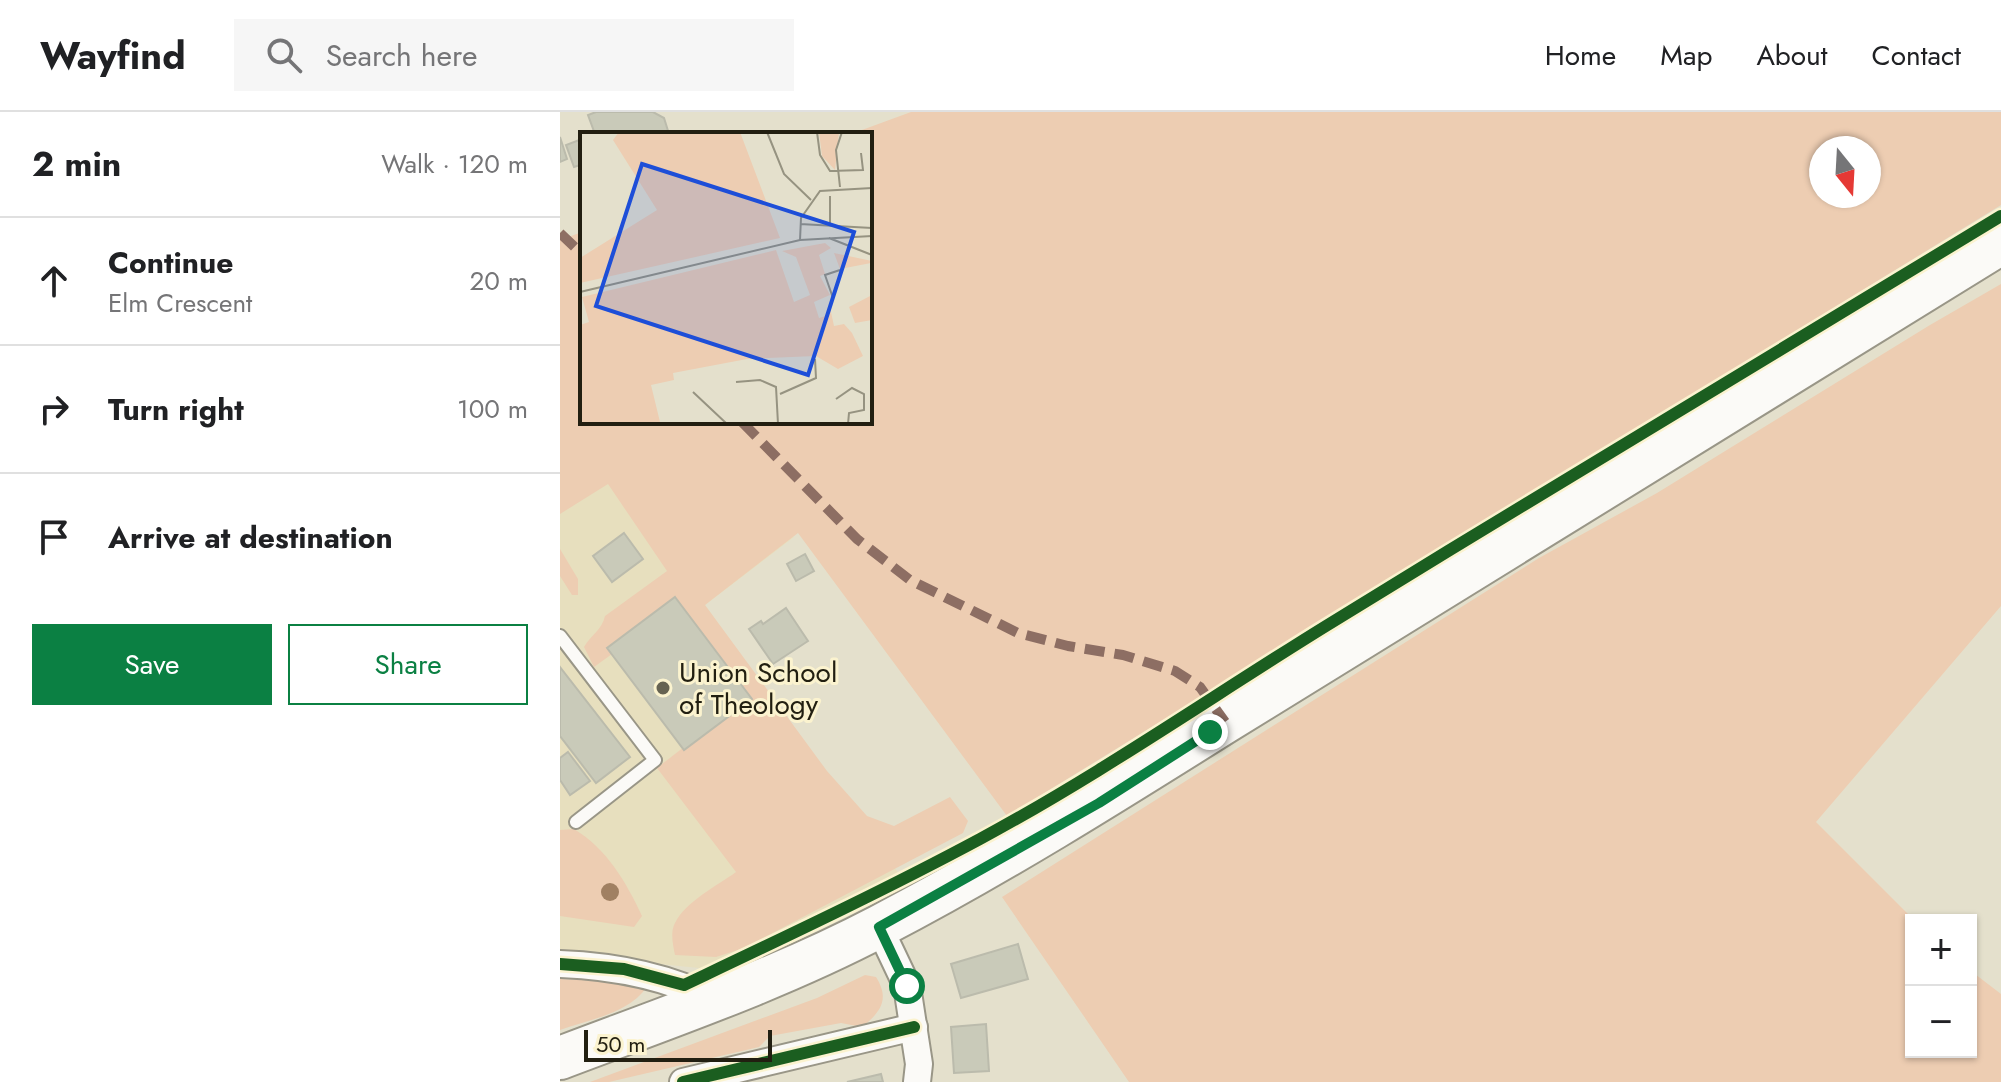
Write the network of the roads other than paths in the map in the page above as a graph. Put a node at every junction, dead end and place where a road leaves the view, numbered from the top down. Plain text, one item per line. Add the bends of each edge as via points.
1 (2001, 243) edge
2 (560, 636) edge
3 (576, 822) dead end
4 (879, 927) junction
5 (560, 964) edge
6 (716, 1001) junction
7 (914, 1027) junction
8 (560, 1058) edge
9 (724, 1078) edge
10 (683, 1082) edge
11 (917, 1082) edge

1 - 4 main road via 1099,803
2 - 3 lane via 655,760
4 - 6 main road
4 - 7 street via 907,986
5 - 6 street via 624,969 684,985
6 - 8 main road
7 - 9 street
7 - 11 street
9 - 10 street

